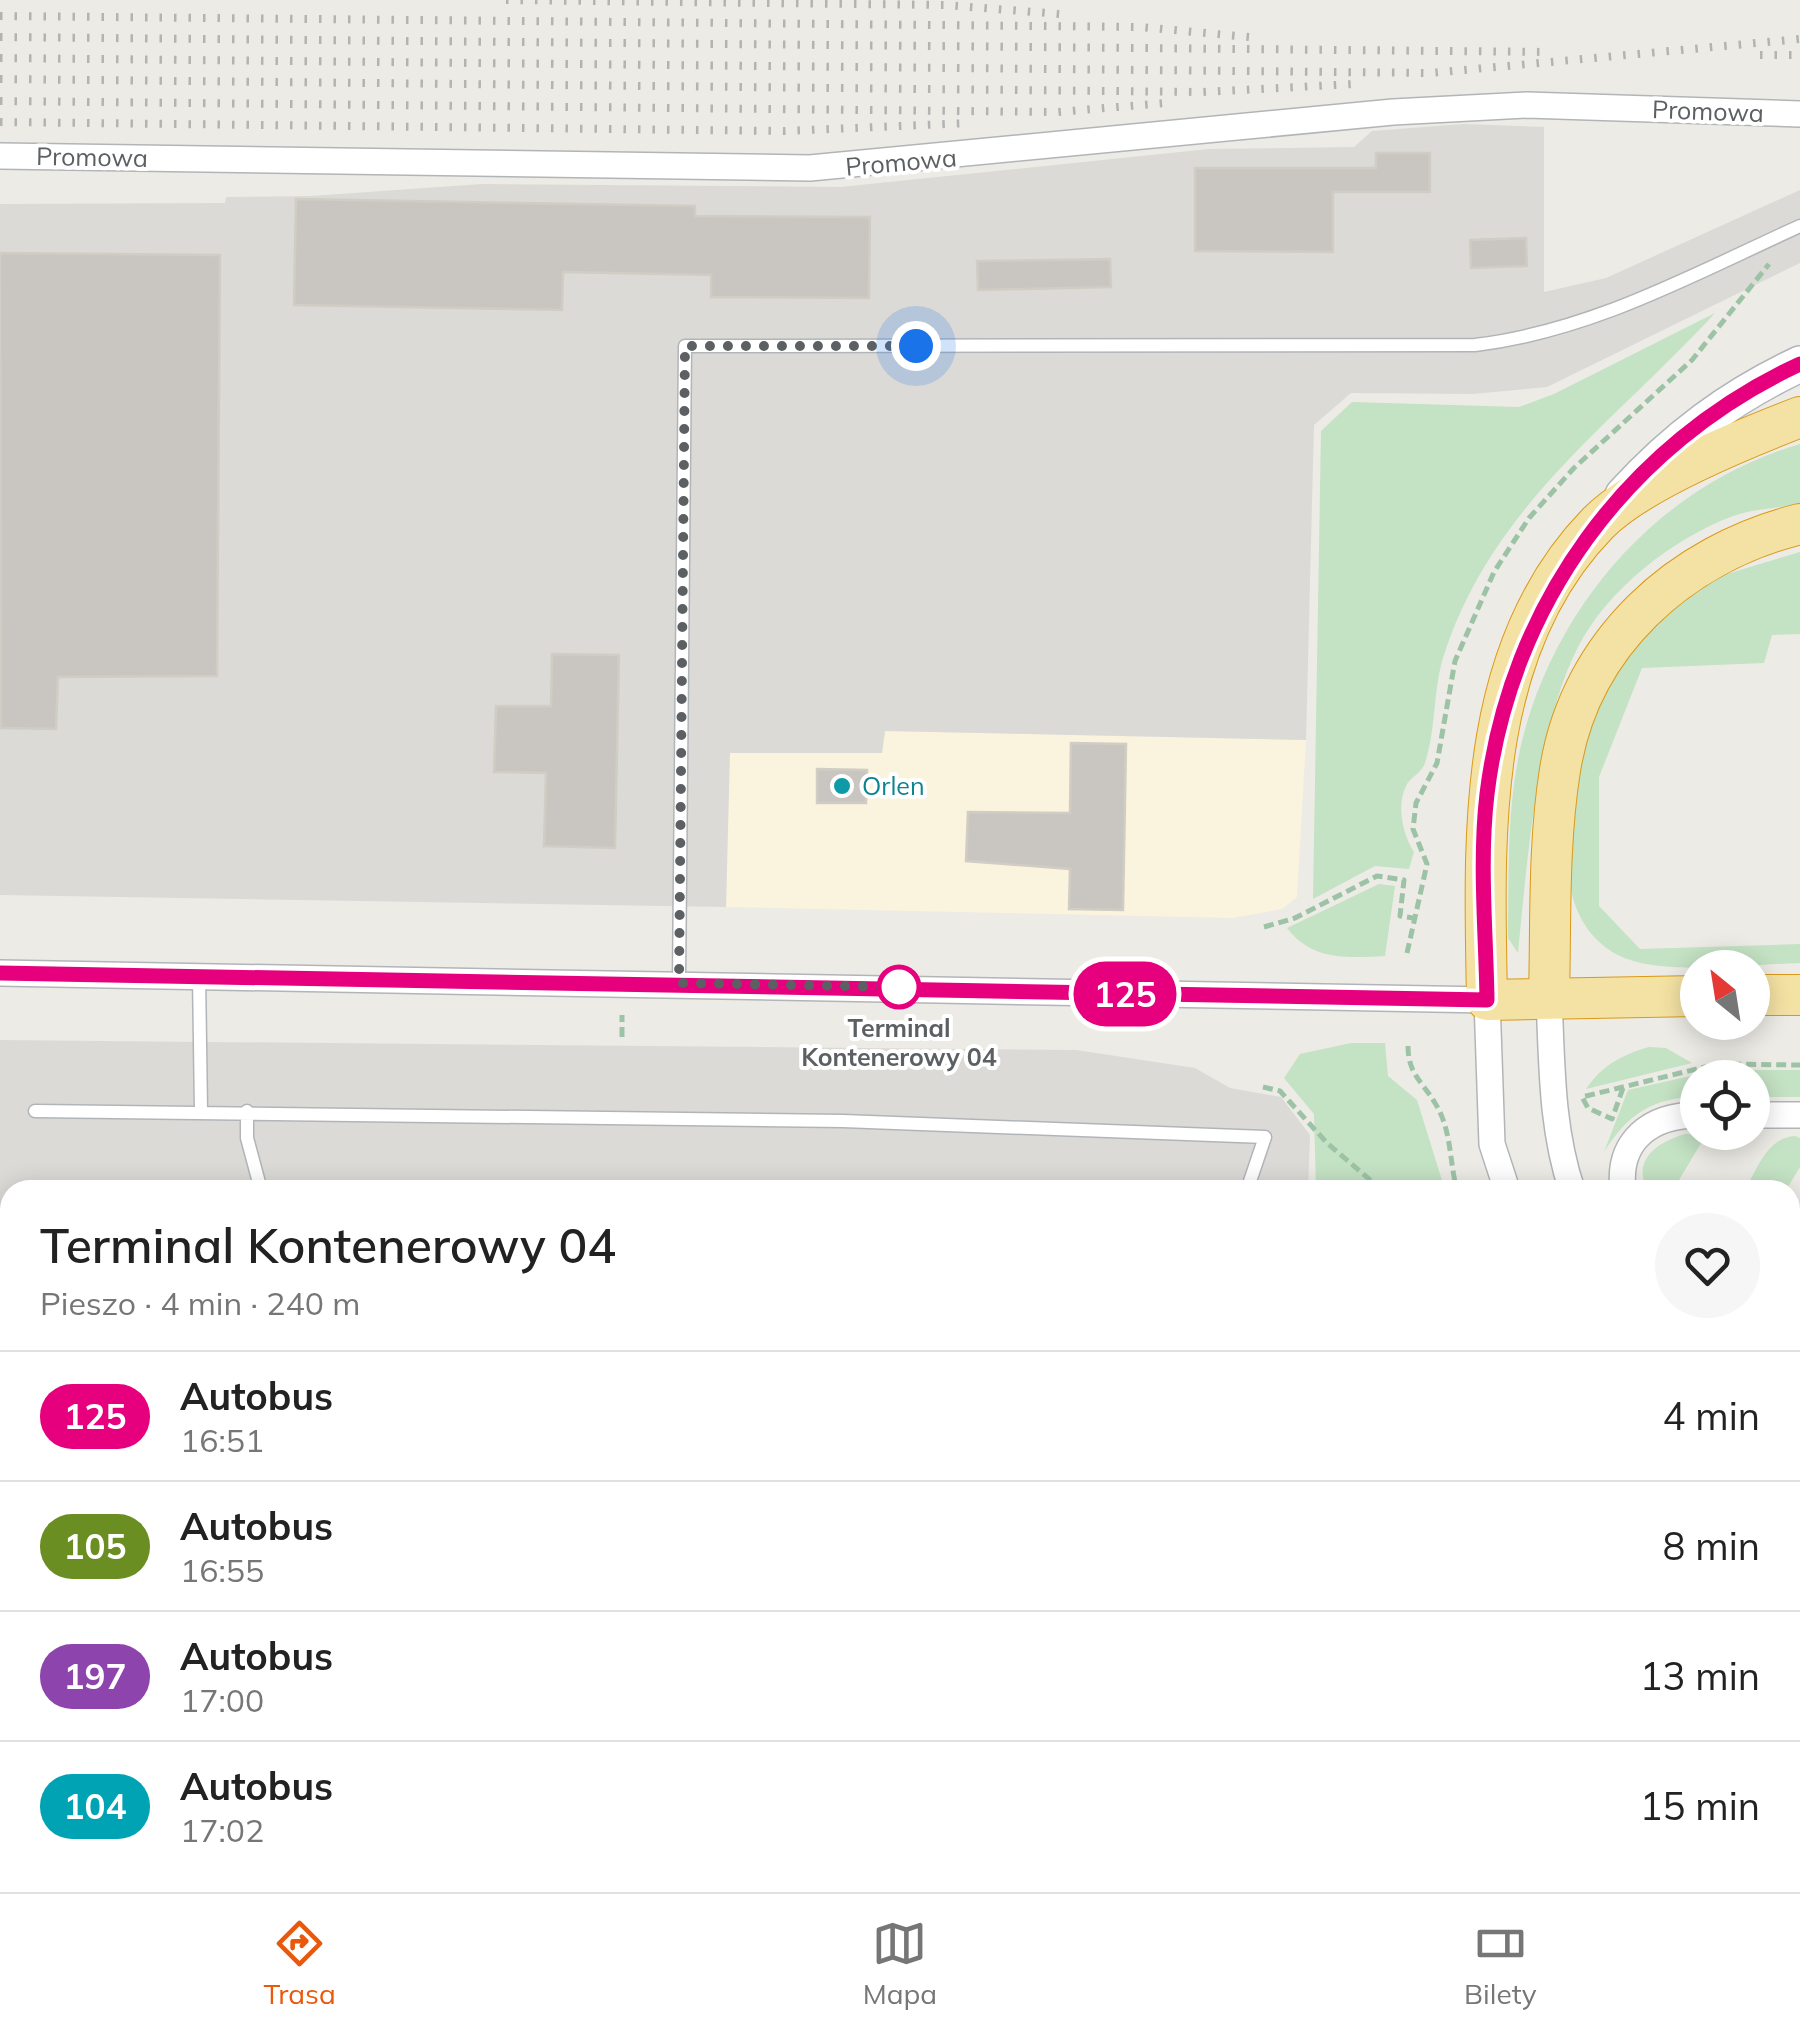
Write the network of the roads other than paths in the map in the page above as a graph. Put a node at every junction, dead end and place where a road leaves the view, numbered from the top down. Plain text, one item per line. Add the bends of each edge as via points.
1 (1800, 114) edge
2 (0, 156) edge
3 (1800, 226) edge
4 (1798, 365) edge
5 (1800, 417) edge
6 (1599, 522) junction
7 (1800, 524) edge
8 (0, 973) edge
9 (199, 975) junction
10 (679, 983) junction
11 (1800, 995) edge
12 (1680, 996) edge
13 (1770, 996) edge
14 (1549, 998) junction
15 (1487, 1000) junction
16 (202, 1111) junction
17 (35, 1112) dead end
18 (247, 1112) junction
19 (1770, 1115) edge
20 (1800, 1115) edge
21 (1680, 1118) edge
22 (258, 1180) edge
23 (1250, 1180) edge
24 (1504, 1180) edge
25 (1569, 1180) edge
26 (1623, 1180) edge

1 - 2 street, Promowa via 1526,105 1392,112 824,168
3 - 10 lane via 1611,312 1529,338 1476,345 685,346
4 - 6 main road via 1704,418
5 - 6 highway via 1669,476
6 - 15 highway via 1552,586 1500,715 1484,854
7 - 14 highway via 1757,534 1657,595 1594,670 1560,768
8 - 9 street
9 - 10 street
9 - 16 lane
10 - 15 street
11 - 13 highway
12 - 14 highway
14 - 15 highway
14 - 25 street via 1553,1097
15 - 24 street via 1487,1098
16 - 17 lane
16 - 18 lane
18 - 22 lane
18 - 23 lane via 844,1121 1265,1137
19 - 20 street
21 - 26 street via 1663,1120 1628,1143

